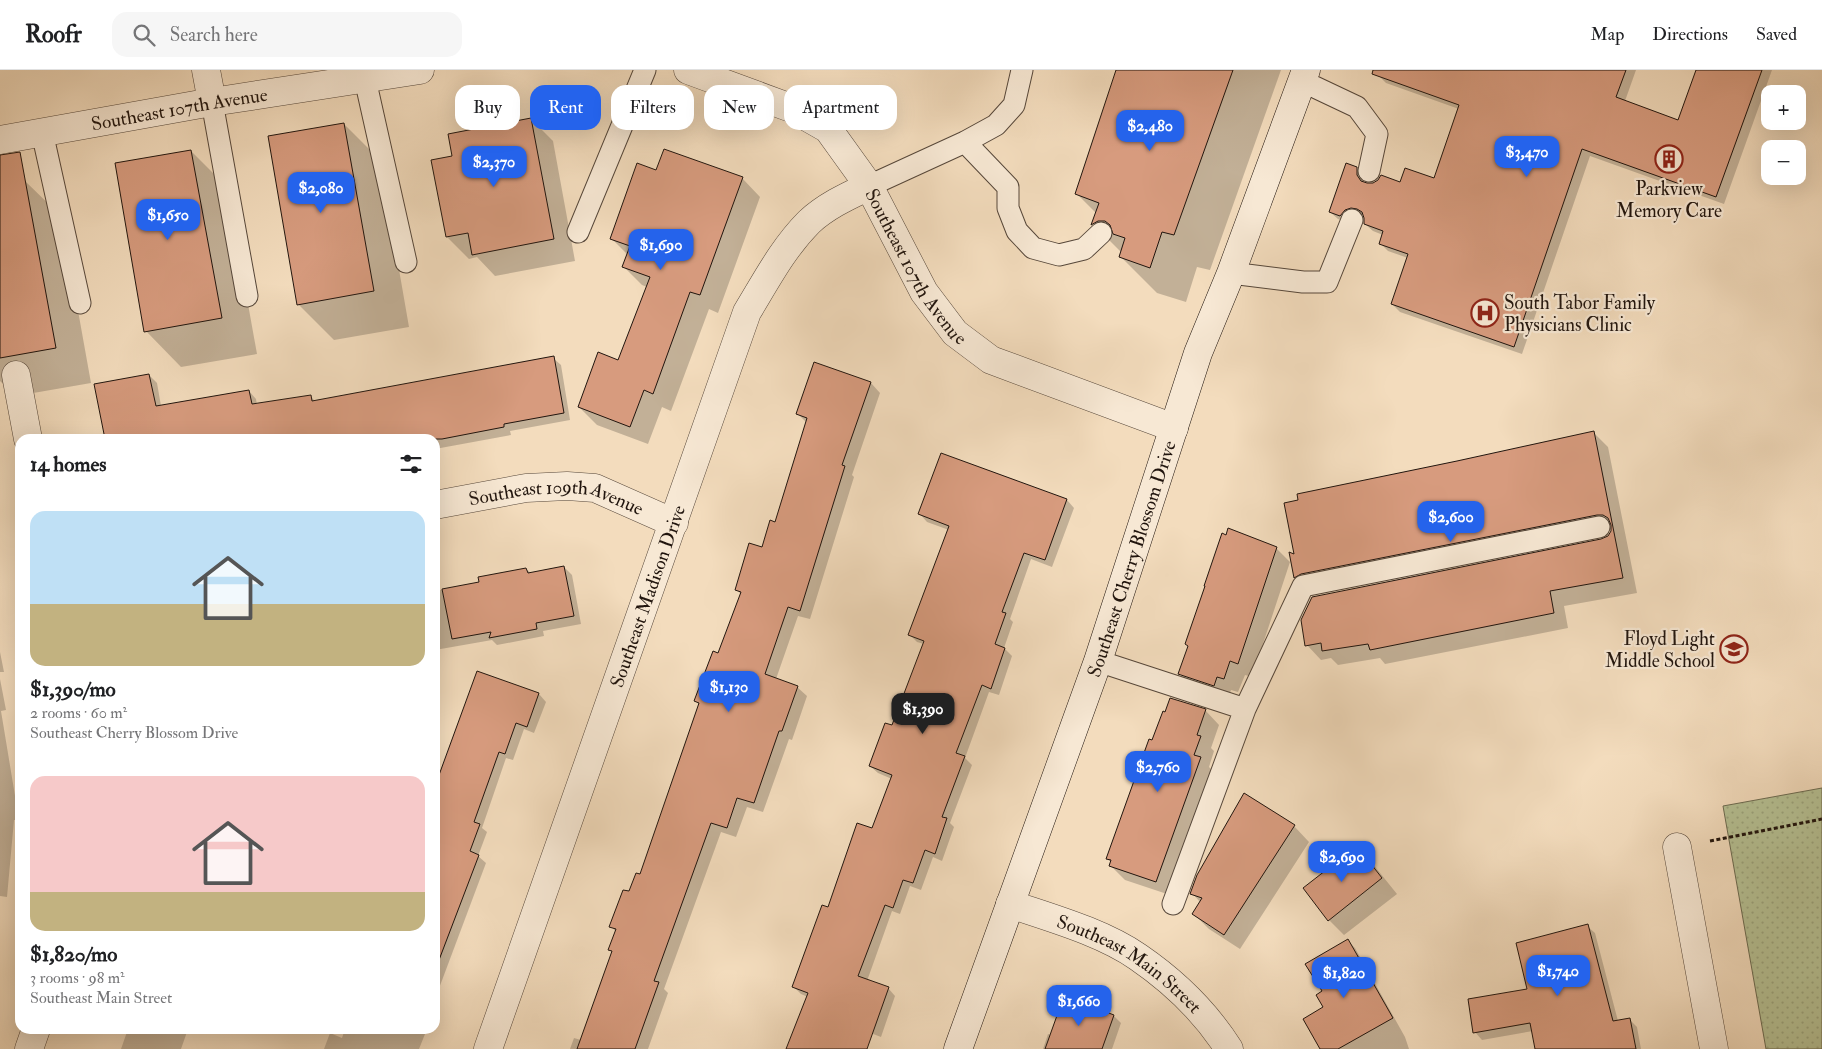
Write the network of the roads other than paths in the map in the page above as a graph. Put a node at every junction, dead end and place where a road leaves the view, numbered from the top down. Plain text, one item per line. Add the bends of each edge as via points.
1 (206, 70) edge
2 (420, 70) edge
3 (645, 70) edge
4 (688, 70) edge
5 (1022, 70) edge
6 (1304, 75) edge
7 (365, 79) junction
8 (212, 102) junction
9 (42, 132) junction
10 (0, 140) edge
11 (965, 142) junction
12 (1369, 171) dead end
13 (869, 186) junction
14 (1352, 220) dead end
15 (578, 232) dead end
16 (1101, 233) dead end
17 (406, 262) dead end
18 (1230, 274) junction
19 (247, 296) dead end
20 (80, 303) dead end
21 (16, 375) dead end
22 (1174, 428) junction
23 (27, 434) edge
24 (440, 504) edge
25 (674, 523) junction
26 (1599, 527) dead end
27 (1098, 661) junction
28 (1246, 709) junction
29 (1677, 847) road end
30 (1010, 904) junction
31 (1173, 904) dead end
32 (34, 1034) edge
33 (28, 1049) edge
34 (488, 1049) edge
35 (958, 1049) edge
36 (1229, 1049) edge
37 (1714, 1049) edge

1 - 8 street
2 - 7 street, Southeast 107th Avenue
3 - 15 lane
4 - 13 street, Southeast 107th Avenue via 791,108 828,129
5 - 11 lane via 1014,105 996,125
6 - 12 lane via 1357,107 1377,134
6 - 18 street, Southeast Cherry Blossom Drive
7 - 8 street, Southeast 107th Avenue
7 - 17 lane
8 - 9 street, Southeast 107th Avenue
8 - 19 lane
9 - 10 street, Southeast 107th Avenue
9 - 20 lane
11 - 13 lane
11 - 16 lane via 1008,187 1008,208 1017,232 1033,248 1059,255 1084,248
13 - 22 street, Southeast 107th Avenue via 924,292 955,333 991,360
13 - 25 street, Southeast Madison Drive via 838,201 810,221 781,255 747,312
14 - 18 lane via 1327,282
18 - 22 street, Southeast Cherry Blossom Drive via 1198,353
21 - 23 street
22 - 27 street, Southeast Cherry Blossom Drive
24 - 25 street, Southeast 109th Avenue via 526,488 595,488
25 - 34 street, Southeast Madison Drive
26 - 28 lane via 1303,586
27 - 28 lane
27 - 30 street, Southeast Cherry Blossom Drive
28 - 31 lane
29 - 37 street
30 - 35 street, Southeast Cherry Blossom Drive
30 - 36 street, Southeast Main Street via 1098,936 1137,956 1181,990
32 - 33 street

